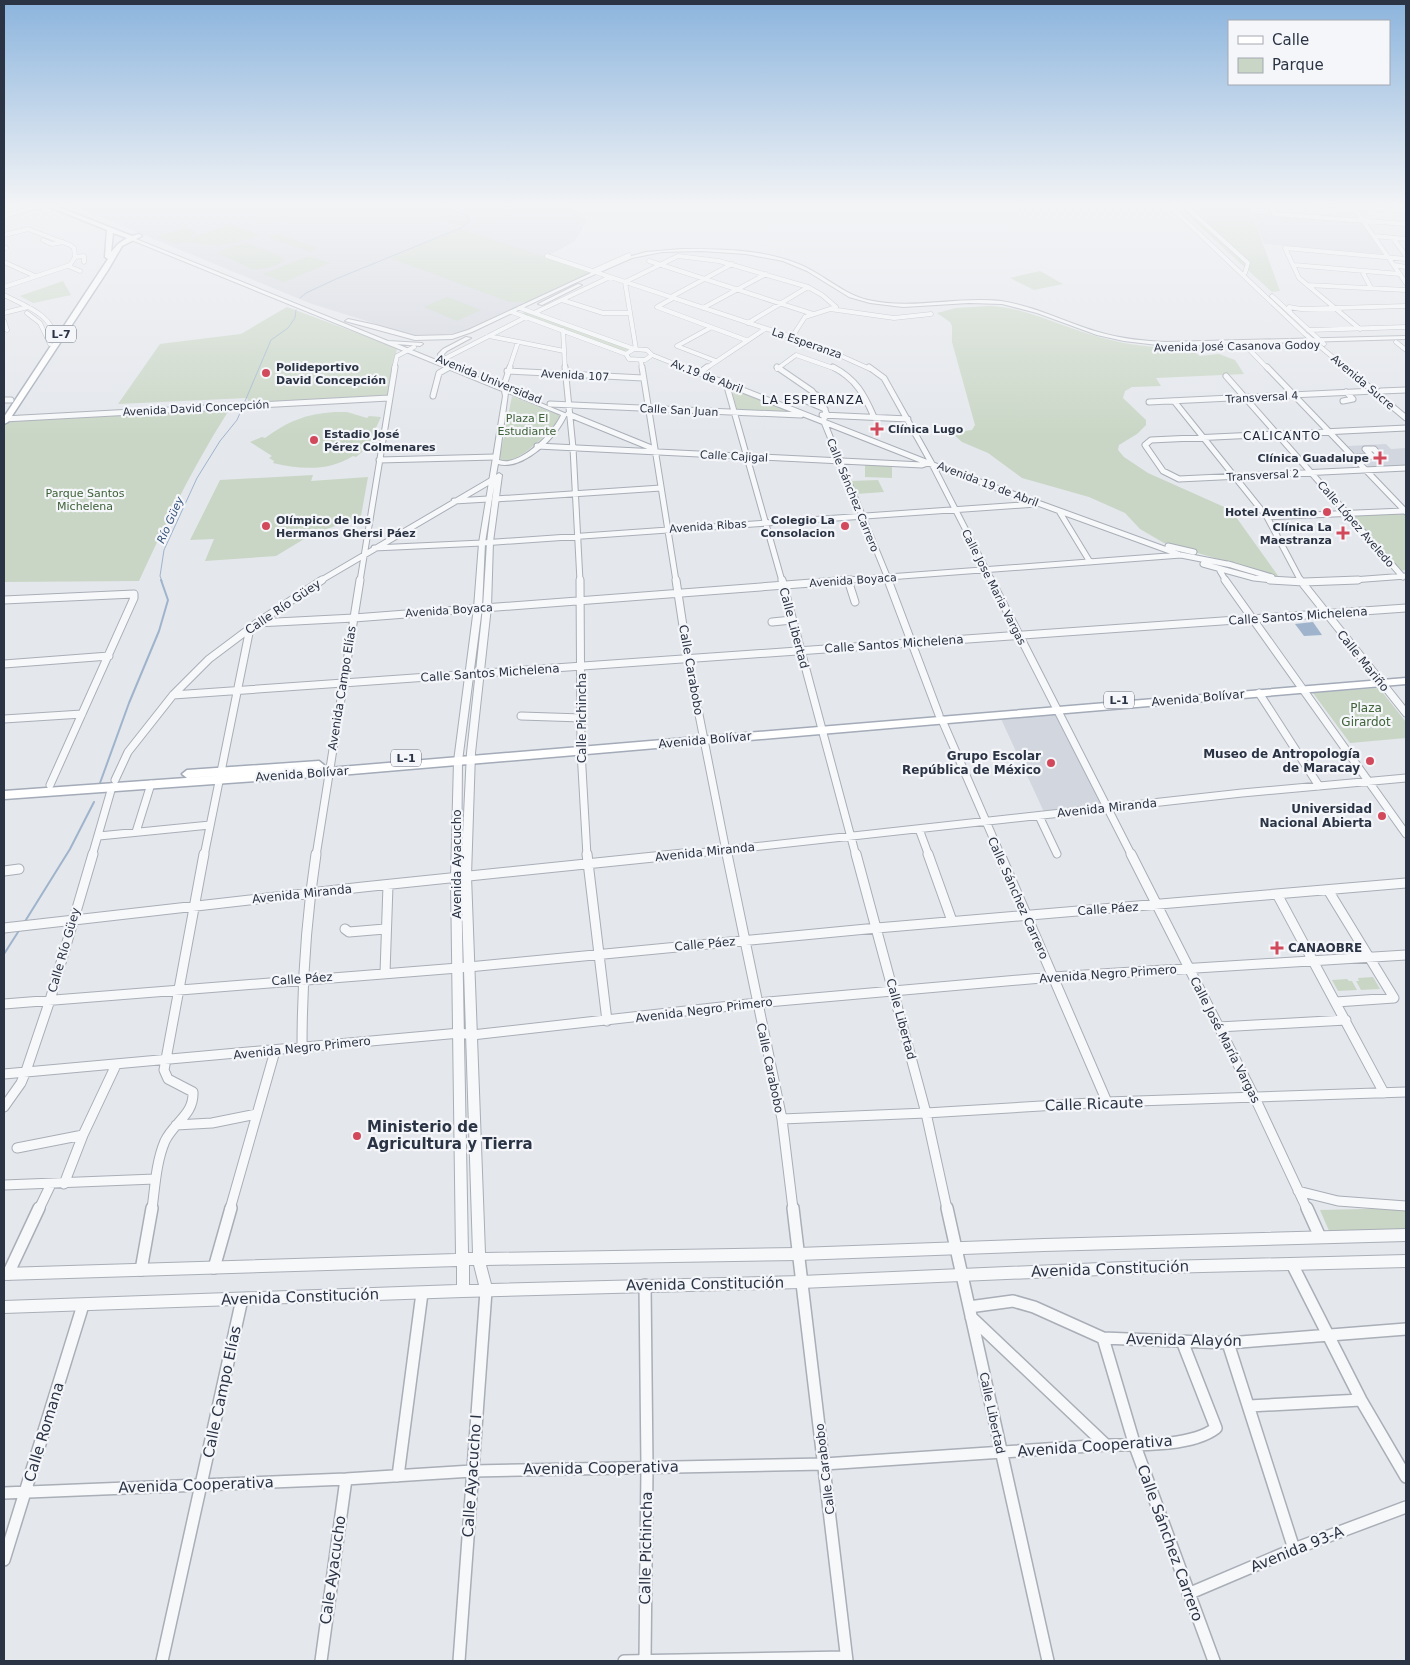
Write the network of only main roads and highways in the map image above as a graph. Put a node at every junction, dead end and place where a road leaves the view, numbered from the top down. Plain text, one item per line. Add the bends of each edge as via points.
1 (93, 281) edge
2 (97, 281) edge
3 (54, 337) junction
4 (7, 400) edge
5 (4, 410) edge
6 (4, 420) edge
7 (1406, 676) edge
8 (1379, 680) junction
9 (1406, 681) edge
10 (1300, 687) junction
11 (1057, 708) junction
12 (220, 776) junction
13 (110, 784) junction
14 (90, 785) junction
15 (4, 788) edge
16 (4, 795) edge

1 - 3 main road, L-7
2 - 3 main road, L-7
3 - 4 main road, L-7
3 - 6 main road, L-7
4 - 5 main road, L-7
7 - 8 main road, Avenida Bolívar / L-1
8 - 9 main road, Avenida Bolívar / L-1
8 - 10 main road, Avenida Bolívar / L-1
10 - 11 main road, Avenida Bolívar / L-1
10 - 11 main road, Avenida Bolívar / L-1
11 - 12 main road, Avenida Bolívar / L-1
12 - 13 main road, Avenida Bolívar / L-1
12 - 13 main road, Avenida Bolívar / L-1 via 151,784
13 - 14 main road, Avenida Bolívar / L-1
14 - 15 main road, Avenida Bolívar / L-1
14 - 16 main road, Avenida Bolívar / L-1

